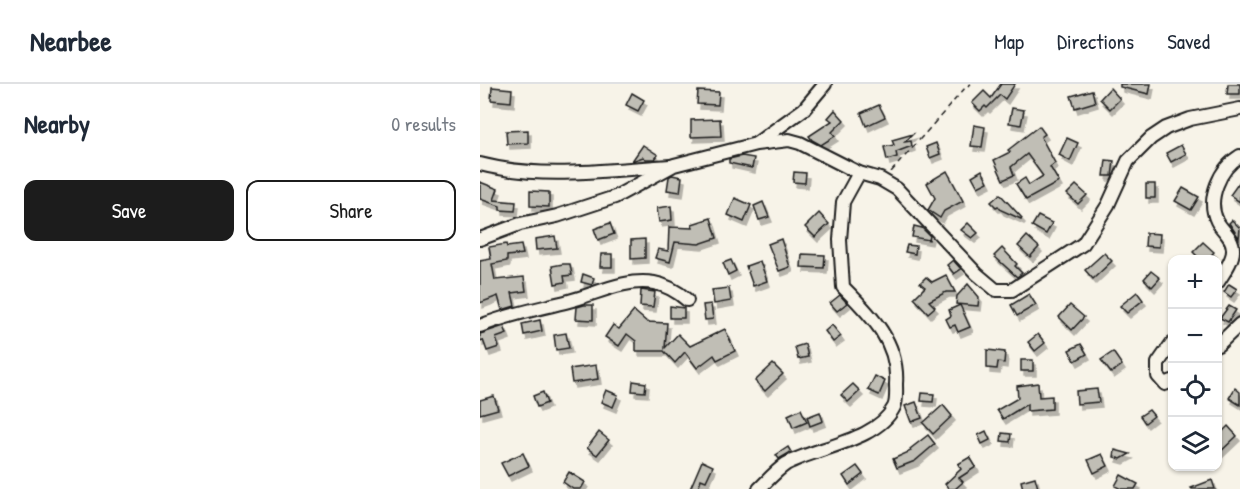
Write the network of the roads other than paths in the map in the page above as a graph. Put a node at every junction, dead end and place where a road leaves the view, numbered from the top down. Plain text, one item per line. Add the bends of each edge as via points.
1 (825, 84) edge
2 (1240, 109) edge
3 (756, 144) junction
4 (1240, 156) edge
5 (480, 164) edge
6 (674, 165) junction
7 (859, 173) junction
8 (480, 239) edge
9 (1222, 274) edge
10 (687, 300) dead end
11 (1240, 324) edge
12 (480, 327) edge
13 (1222, 341) edge
14 (1168, 350) edge
15 (1168, 383) edge
16 (759, 489) edge

1 - 3 street via 804,109
2 - 7 street via 1190,119 1151,138 1128,161 1108,205 1083,244 1012,290 996,290 977,274 897,189
3 - 6 street
3 - 7 street via 789,140 800,143
4 - 9 street via 1218,182 1212,201 1213,213 1234,252
5 - 6 street via 529,172
6 - 8 street via 615,197
7 - 16 street via 843,202 843,287 872,317 892,349 897,373 895,405 883,422 868,432 785,465
10 - 12 street via 655,283 626,284 503,316
11 - 13 street
14 - 15 street via 1158,363 1158,376

